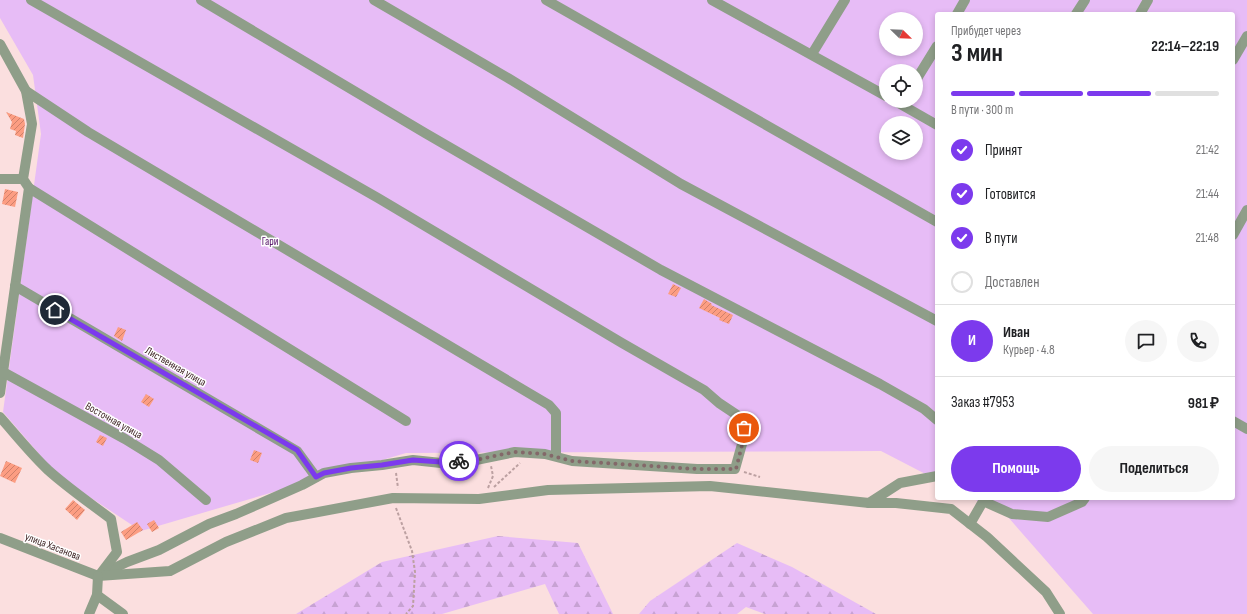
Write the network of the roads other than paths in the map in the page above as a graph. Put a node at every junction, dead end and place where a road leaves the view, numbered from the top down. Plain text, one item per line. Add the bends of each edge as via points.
1 (31, 0) edge
2 (201, 0) edge
3 (374, 0) edge
4 (546, 0) edge
5 (712, 0) edge
6 (845, 0) edge
7 (965, 0) edge
8 (1085, 0) edge
9 (1148, 0) edge
10 (730, 4) edge
11 (958, 12) edge
12 (1077, 12) edge
13 (1141, 12) edge
14 (1247, 36) edge
15 (0, 44) edge
16 (935, 49) edge
17 (812, 54) junction
18 (1235, 57) edge
19 (923, 69) edge
20 (26, 91) junction
21 (879, 92) edge
22 (910, 108) edge
23 (935, 124) edge
24 (23, 178) junction
25 (0, 179) edge
26 (29, 188) junction
27 (1247, 210) edge
28 (935, 221) edge
29 (1235, 231) edge
30 (15, 286) junction
31 (935, 320) edge
32 (3, 372) junction
33 (0, 394) edge
34 (0, 417) edge
35 (935, 418) edge
36 (406, 421) dead end
37 (1235, 422) edge
38 (1247, 429) edge
39 (556, 454) dead end
40 (935, 476) edge
41 (316, 477) junction
42 (206, 500) dead end
43 (984, 500) edge
44 (1084, 500) edge
45 (869, 503) junction
46 (970, 524) junction
47 (0, 538) edge
48 (98, 576) junction
49 (97, 595) junction
50 (89, 614) edge
51 (122, 614) edge
52 (1060, 614) edge

1 - 41 street via 378,198 704,390 743,419 744,437 736,469 572,461 545,454 514,452 471,461 413,460 351,468
2 - 35 street via 661,270 880,384 924,409
3 - 31 street via 681,184
4 - 28 street
5 - 10 street
6 - 17 street
7 - 11 street
8 - 12 street
9 - 13 street
10 - 17 street
14 - 18 street
15 - 20 street
16 - 19 street
17 - 21 street
20 - 24 street via 32,124
20 - 39 street via 88,132 549,405 556,413
22 - 23 street
24 - 25 street
24 - 26 street
26 - 30 street
26 - 36 street
27 - 29 street
30 - 32 street
30 - 41 street, Лиственная улица via 297,450
32 - 33 street
32 - 42 street, Восточная улица via 159,460
34 - 48 street via 48,470 111,519 118,552
37 - 38 street
40 - 45 street via 900,483
41 - 48 street
43 - 44 street via 1012,514 1048,517
43 - 46 street
45 - 46 street via 896,503 951,510
45 - 48 street via 710,486 548,490 483,498 396,498 286,518 226,542 170,571
46 - 52 street via 1046,592
47 - 48 street, улица Хасанова
48 - 49 street
49 - 50 street
49 - 51 street

